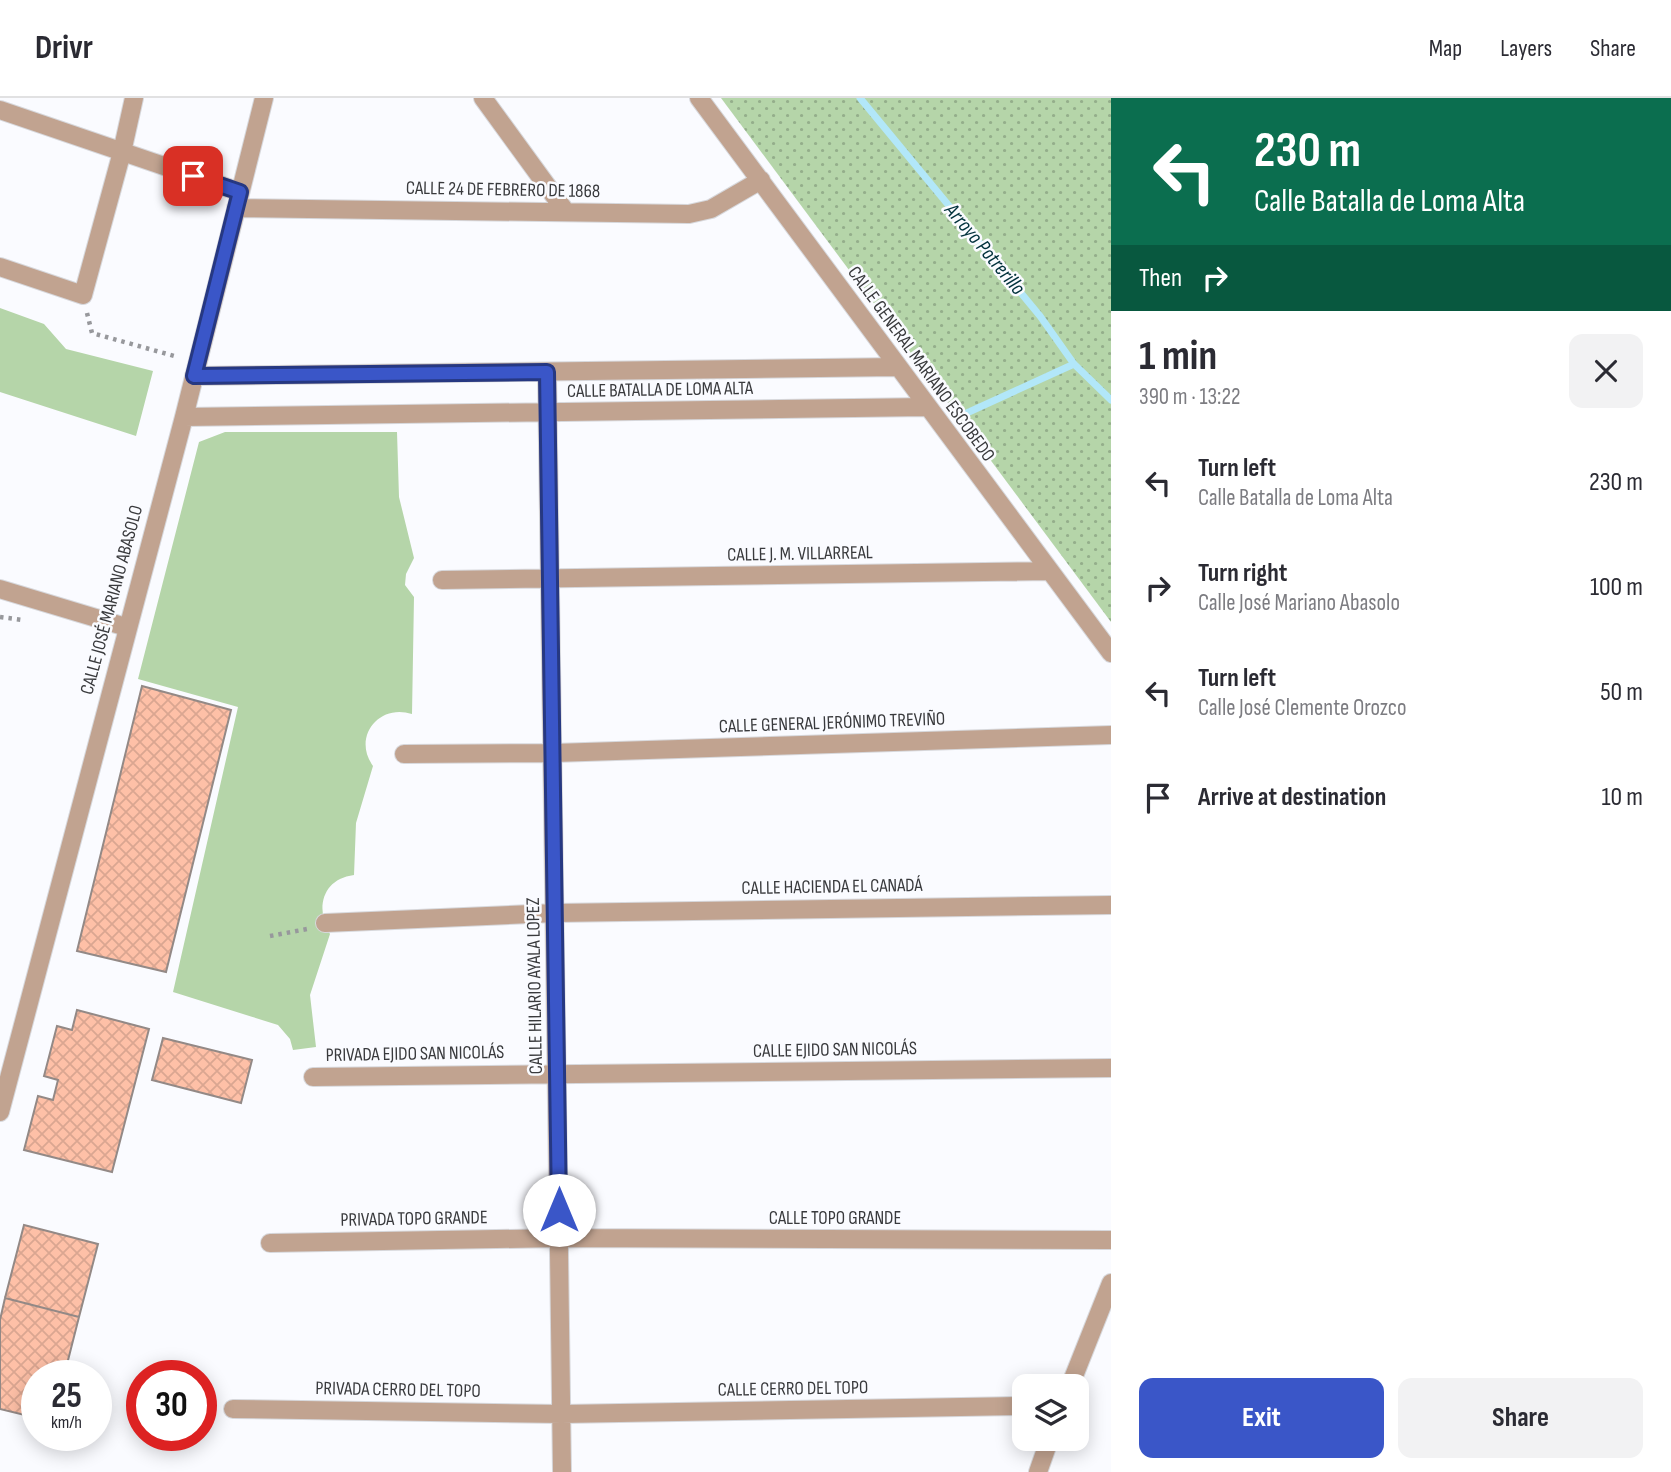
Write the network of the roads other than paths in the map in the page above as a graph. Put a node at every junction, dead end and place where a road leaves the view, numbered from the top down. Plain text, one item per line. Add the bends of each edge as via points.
1 (134, 98) edge
2 (264, 98) edge
3 (483, 98) edge
4 (699, 98) edge
5 (0, 110) edge
6 (122, 152) junction
7 (761, 180) junction
8 (238, 200) junction
9 (566, 212) junction
10 (0, 267) edge
11 (896, 367) junction
12 (196, 369) junction
13 (547, 372) junction
14 (926, 407) junction
15 (547, 412) junction
16 (184, 417) junction
17 (1049, 571) junction
18 (551, 579) junction
19 (442, 580) dead end
20 (0, 589) edge
21 (126, 627) junction
22 (1111, 653) edge
23 (1111, 735) edge
24 (554, 753) junction
25 (404, 754) dead end
26 (1111, 905) edge
27 (554, 913) junction
28 (325, 923) road end
29 (1111, 1068) edge
30 (559, 1073) junction
31 (313, 1077) dead end
32 (0, 1112) edge
33 (559, 1238) junction
34 (1111, 1240) edge
35 (270, 1243) dead end
36 (1111, 1283) edge
37 (1075, 1374) edge
38 (1012, 1406) edge
39 (233, 1409) dead end
40 (562, 1413) junction
41 (1045, 1451) edge
42 (562, 1472) edge
43 (1038, 1472) edge

1 - 6 street
2 - 8 street, CALLE JOSÉ MARIANO ABASOLO
3 - 9 street
4 - 7 street, CALLE GENERAL MARIANO ESCOBEDO
5 - 6 street, CALLE 24 DE FEBRERO DE 1868
6 - 8 street, CALLE 24 DE FEBRERO DE 1868
6 - 10 street via 83,295
7 - 9 street, CALLE 24 DE FEBRERO DE 1868 via 711,209 689,214
7 - 11 street, CALLE GENERAL MARIANO ESCOBEDO
8 - 9 street, CALLE 24 DE FEBRERO DE 1868
8 - 12 street, CALLE JOSÉ MARIANO ABASOLO
11 - 13 street, CALLE BATALLA DE LOMA ALTA
11 - 14 street, CALLE GENERAL MARIANO ESCOBEDO
12 - 13 street, CALLE BATALLA DE LOMA ALTA
12 - 16 street, CALLE JOSÉ MARIANO ABASOLO
13 - 15 street, CALLE HILARIO AYALA LOPEZ
14 - 15 street, CALLE BATALLA DE LOMA ALTA
14 - 17 street, CALLE GENERAL MARIANO ESCOBEDO
15 - 16 street, CALLE BATALLA DE LOMA ALTA
15 - 18 street, CALLE HILARIO AYALA LOPEZ
16 - 21 street, CALLE JOSÉ MARIANO ABASOLO
17 - 18 street, CALLE J. M. VILLARREAL
17 - 22 street, CALLE GENERAL MARIANO ESCOBEDO
18 - 19 street, CALLE J. M. VILLARREAL
18 - 24 street, CALLE HILARIO AYALA LOPEZ
20 - 21 street
21 - 32 street, CALLE JOSÉ MARIANO ABASOLO
23 - 24 street, CALLE GENERAL JERÓNIMO TREVIÑO
24 - 25 street, CALLE GENERAL JERÓNIMO TREVIÑO
24 - 27 street, CALLE HILARIO AYALA LOPEZ
26 - 27 street, CALLE HACIENDA EL CANADÁ
27 - 28 street, CALLE HACIENDA EL CANADÁ
27 - 30 street, CALLE HILARIO AYALA LOPEZ
29 - 30 street, CALLE EJIDO SAN NICOLÁS
30 - 31 street, PRIVADA EJIDO SAN NICOLÁS
30 - 33 street, CALLE HILARIO AYALA LOPEZ
33 - 34 street, CALLE TOPO GRANDE
33 - 35 street, PRIVADA TOPO GRANDE
33 - 40 street, CALLE HILARIO AYALA LOPEZ
36 - 37 street
38 - 40 street, CALLE CERRO DEL TOPO
39 - 40 street, PRIVADA CERRO DEL TOPO
40 - 42 street, CALLE HILARIO AYALA LOPEZ
41 - 43 street

